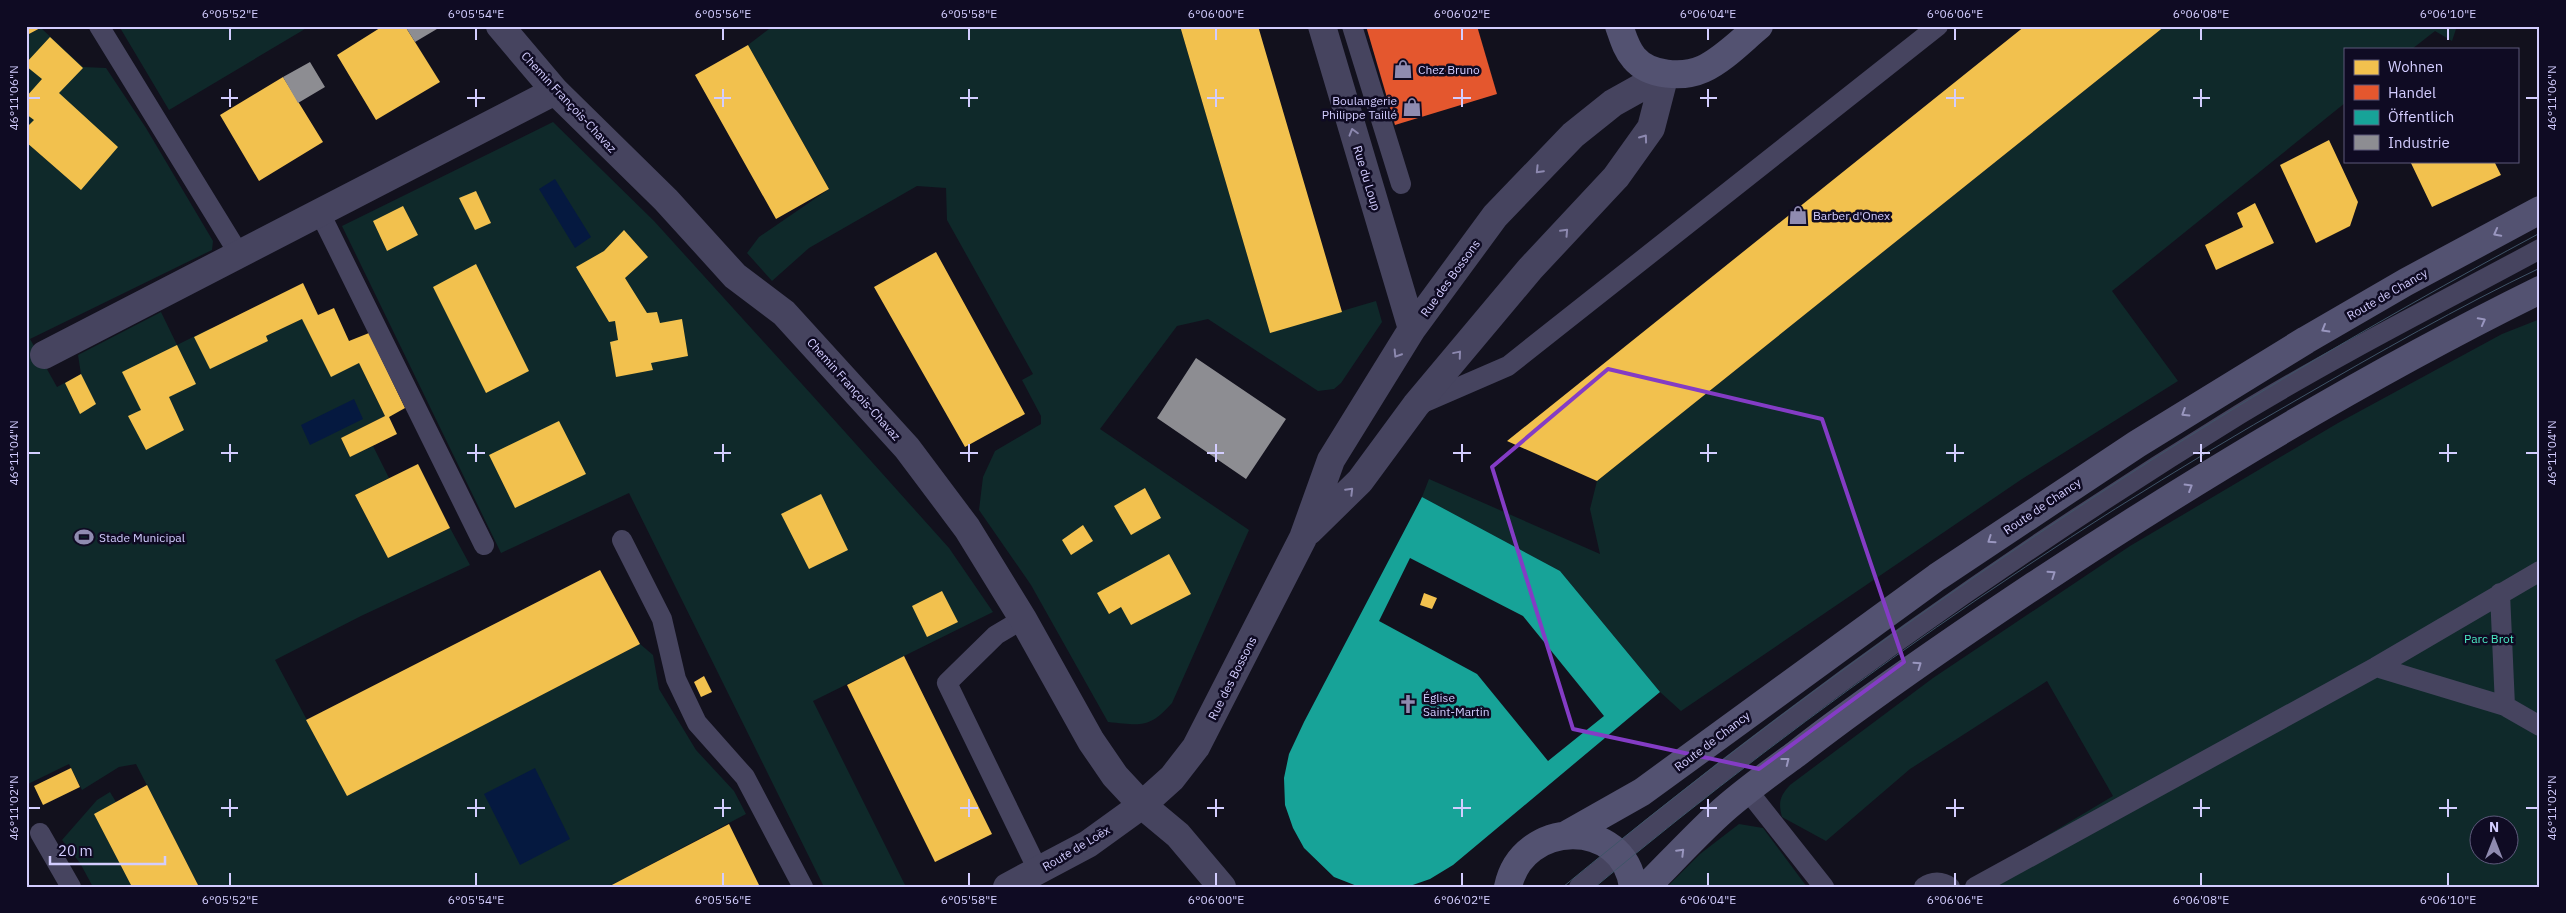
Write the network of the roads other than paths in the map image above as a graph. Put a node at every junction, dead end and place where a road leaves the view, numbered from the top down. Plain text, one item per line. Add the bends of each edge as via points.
1 (99, 26) edge
2 (500, 26) edge
3 (1322, 26) edge
4 (1352, 26) edge
5 (1619, 26) edge
6 (1759, 26) edge
7 (1938, 26) edge
8 (1665, 74) junction
9 (555, 91) junction
10 (1400, 184) dead end
11 (2540, 210) edge
12 (320, 212) junction
13 (2540, 249) edge
14 (239, 254) junction
15 (2540, 290) edge
16 (1412, 329) junction
17 (44, 355) dead end
18 (1416, 405) junction
19 (1303, 538) junction
20 (622, 540) dead end
21 (484, 545) dead end
22 (2540, 571) edge
23 (2500, 593) junction
24 (1023, 619) junction
25 (2376, 667) junction
26 (2505, 706) junction
27 (2540, 726) edge
28 (1748, 790) junction
29 (1142, 805) junction
30 (40, 833) dead end
31 (1566, 835) junction
32 (1618, 854) junction
33 (1038, 870) junction
34 (1506, 884) edge
35 (71, 887) edge
36 (803, 887) edge
37 (1007, 887) edge
38 (1222, 887) edge
39 (1578, 887) edge
40 (1633, 887) edge
41 (1646, 887) edge
42 (1824, 887) edge
43 (1924, 887) edge
44 (1950, 887) edge
45 (1975, 887) edge

1 - 14 lane
2 - 9 street, Chemin François-Chavaz
16 -> 3 street, Rue du Loup
4 - 10 lane
5 - 8 main road via 1635,59
6 - 8 main road, Rue des Bossons via 1704,69
7 - 18 lane via 1508,366
8 -> 16 street, Rue des Bossons via 1613,103 1573,135 1496,216
18 -> 8 street, Rue des Bossons via 1530,269 1616,177 1651,128
9 - 12 street
9 - 24 street, Chemin François-Chavaz via 666,200 735,276 784,313 907,448 967,528
11 -> 31 main road, Route de Chancy via 2314,335 2136,444 1929,582 1642,792
12 - 14 street
12 - 21 lane
13 - 32 lane via 2321,366 2074,520 1866,664
14 - 17 street
28 -> 15 main road via 1900,677 2116,532 2339,398
16 -> 19 street, Rue des Bossons via 1331,460
19 -> 18 street, Rue des Bossons via 1360,481
19 - 29 street, Rue des Bossons via 1196,747 1172,778
20 - 36 lane via 662,619 676,679 697,723 745,776
22 - 23 lane
23 - 25 lane
23 - 26 lane
24 - 29 street, Chemin François-Chavaz via 1091,741 1115,776
24 - 33 lane via 996,635 947,683
25 - 26 lane
25 - 45 lane
26 - 27 lane
41 -> 28 main road
28 - 42 lane
29 - 33 street, Route de Loëx via 1088,844
29 - 38 street, Chemin François-Chavaz via 1178,835
30 - 35 lane
31 - 32 main road via 1582,835 1597,840
31 - 34 main road via 1538,843 1526,852
32 - 39 lane
32 - 40 main road
33 - 37 street, Route de Loëx
43 - 44 lane via 1929,883 1944,882

